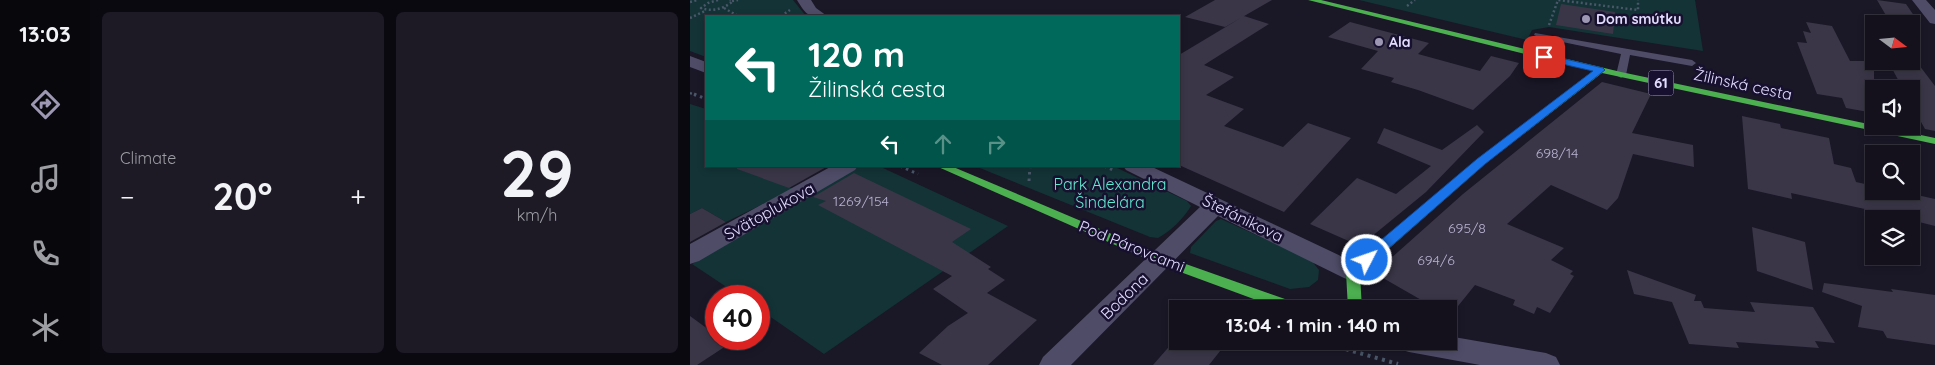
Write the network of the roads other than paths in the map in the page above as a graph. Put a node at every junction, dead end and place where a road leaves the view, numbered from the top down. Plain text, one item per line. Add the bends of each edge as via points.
1 (1312, 0) edge
2 (1919, 0) edge
3 (798, 4) edge
4 (818, 15) edge
5 (1935, 20) edge
6 (1538, 35) dead end
7 (1626, 52) junction
8 (690, 61) edge
9 (1692, 63) dead end
10 (705, 68) edge
11 (1600, 70) junction
12 (1621, 75) junction
13 (1935, 141) edge
14 (846, 167) edge
15 (944, 167) edge
16 (1127, 170) edge
17 (1216, 205) junction
18 (690, 255) edge
19 (1161, 260) junction
20 (1353, 272) junction
21 (1272, 300) edge
22 (1355, 300) edge
23 (1457, 349) edge
24 (1053, 365) edge
25 (1546, 365) edge

1 - 11 street, Žilinská cesta / 61
2 - 5 street
3 - 4 street
6 - 7 lane
7 - 9 lane
7 - 12 lane
8 - 10 street
11 - 12 street, Žilinská cesta / 61
11 - 20 street via 1481,162
12 - 13 street, Žilinská cesta / 61
14 - 18 street, Svätoplukova
15 - 19 street, Pod Párovcami
16 - 17 street, Štefánikova
17 - 19 street, Bodona
17 - 20 street, Štefánikova
19 - 21 street, Pod Párovcami
19 - 24 street, Bodona
20 - 22 street
23 - 25 street

